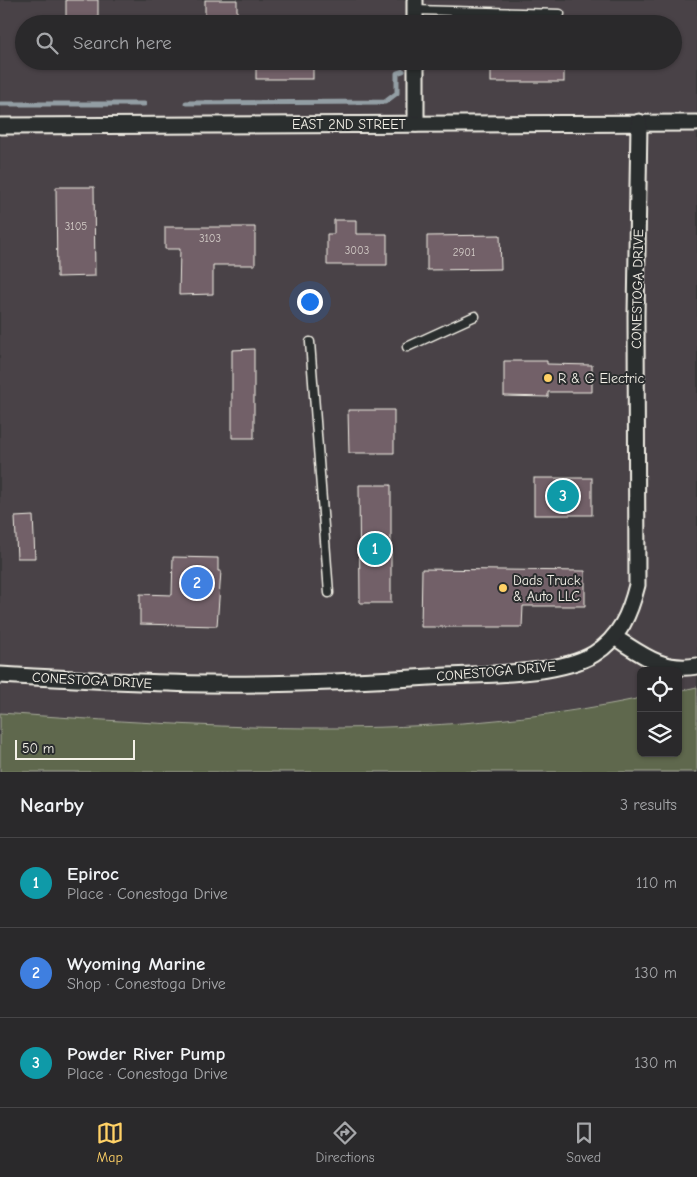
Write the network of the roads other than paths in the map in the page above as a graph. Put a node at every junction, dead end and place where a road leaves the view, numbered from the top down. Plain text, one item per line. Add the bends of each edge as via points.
1 (415, 11) edge
2 (560, 14) dead end
3 (416, 70) edge
4 (639, 122) junction
5 (697, 123) edge
6 (416, 124) junction
7 (0, 126) edge
8 (475, 316) dead end
9 (310, 342) dead end
10 (407, 347) dead end
11 (329, 593) dead end
12 (614, 637) junction
13 (697, 666) edge
14 (0, 675) edge

1 - 2 lane
3 - 6 street
4 - 5 street, EAST 2ND STREET
4 - 6 street, EAST 2ND STREET
4 - 12 street, CONESTOGA DRIVE via 637,586 630,614
6 - 7 street, EAST 2ND STREET
8 - 10 lane
9 - 11 lane
12 - 13 street via 656,663 680,669
12 - 14 street, CONESTOGA DRIVE via 594,654 561,666 498,674 329,683 210,684

